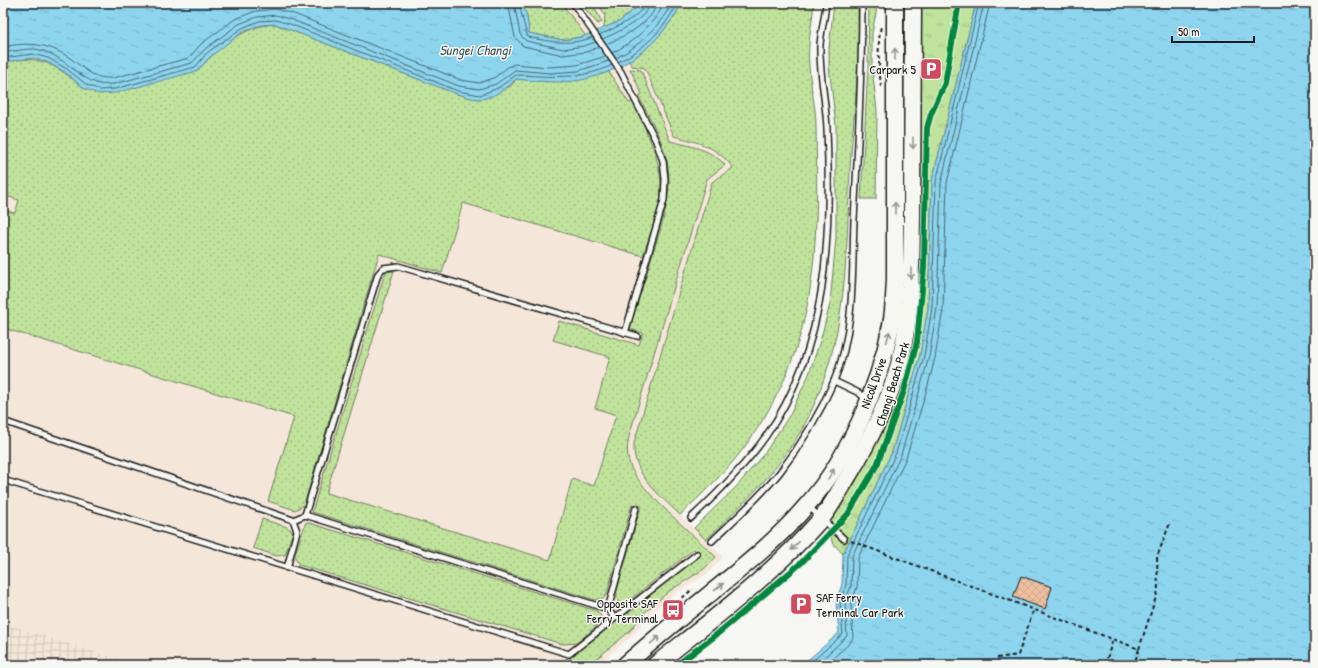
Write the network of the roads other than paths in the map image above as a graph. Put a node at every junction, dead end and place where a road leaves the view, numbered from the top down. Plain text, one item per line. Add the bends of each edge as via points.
1 (573, 3) edge
2 (826, 3) edge
3 (862, 3) edge
4 (895, 3) edge
5 (913, 3) edge
6 (904, 105) junction
7 (625, 333) junction
8 (637, 336) dead end
9 (834, 381) junction
10 (876, 404) junction
11 (3, 421) edge
12 (3, 480) edge
13 (808, 505) junction
14 (636, 508) dead end
15 (305, 515) junction
16 (691, 518) dead end
17 (822, 518) junction
18 (293, 520) junction
19 (844, 538) road end
20 (712, 541) dead end
21 (697, 554) dead end
22 (287, 568) junction
23 (608, 609) junction
24 (614, 618) junction
25 (619, 662) edge
26 (655, 665) edge

1 - 7 lane via 621,72 656,141 666,179 660,219
2 - 16 lane via 820,62 827,129 827,236 822,293 814,328 796,381 766,435 743,466
3 - 9 lane via 862,56 850,313
6 -> 4 main road, Nicoll Drive
5 - 6 main road, Nicoll Drive
6 - 10 main road, Nicoll Drive via 910,296 896,374
7 - 8 lane
7 - 15 lane via 398,266 390,265 383,268 378,274
9 - 10 lane
9 - 20 lane via 805,436 780,473
13 -> 10 main road, Nicoll Drive
10 - 17 main road, Nicoll Drive via 862,453
11 - 18 lane
12 - 22 lane
13 - 17 lane
25 -> 13 main road, Nicoll Drive via 743,568
14 - 23 lane
15 - 18 lane
15 - 23 lane
17 - 19 lane
17 -> 26 main road, Nicoll Drive via 789,553 744,594
18 - 22 lane via 297,531
21 - 24 lane
22 - 24 lane via 569,654
23 - 24 lane

